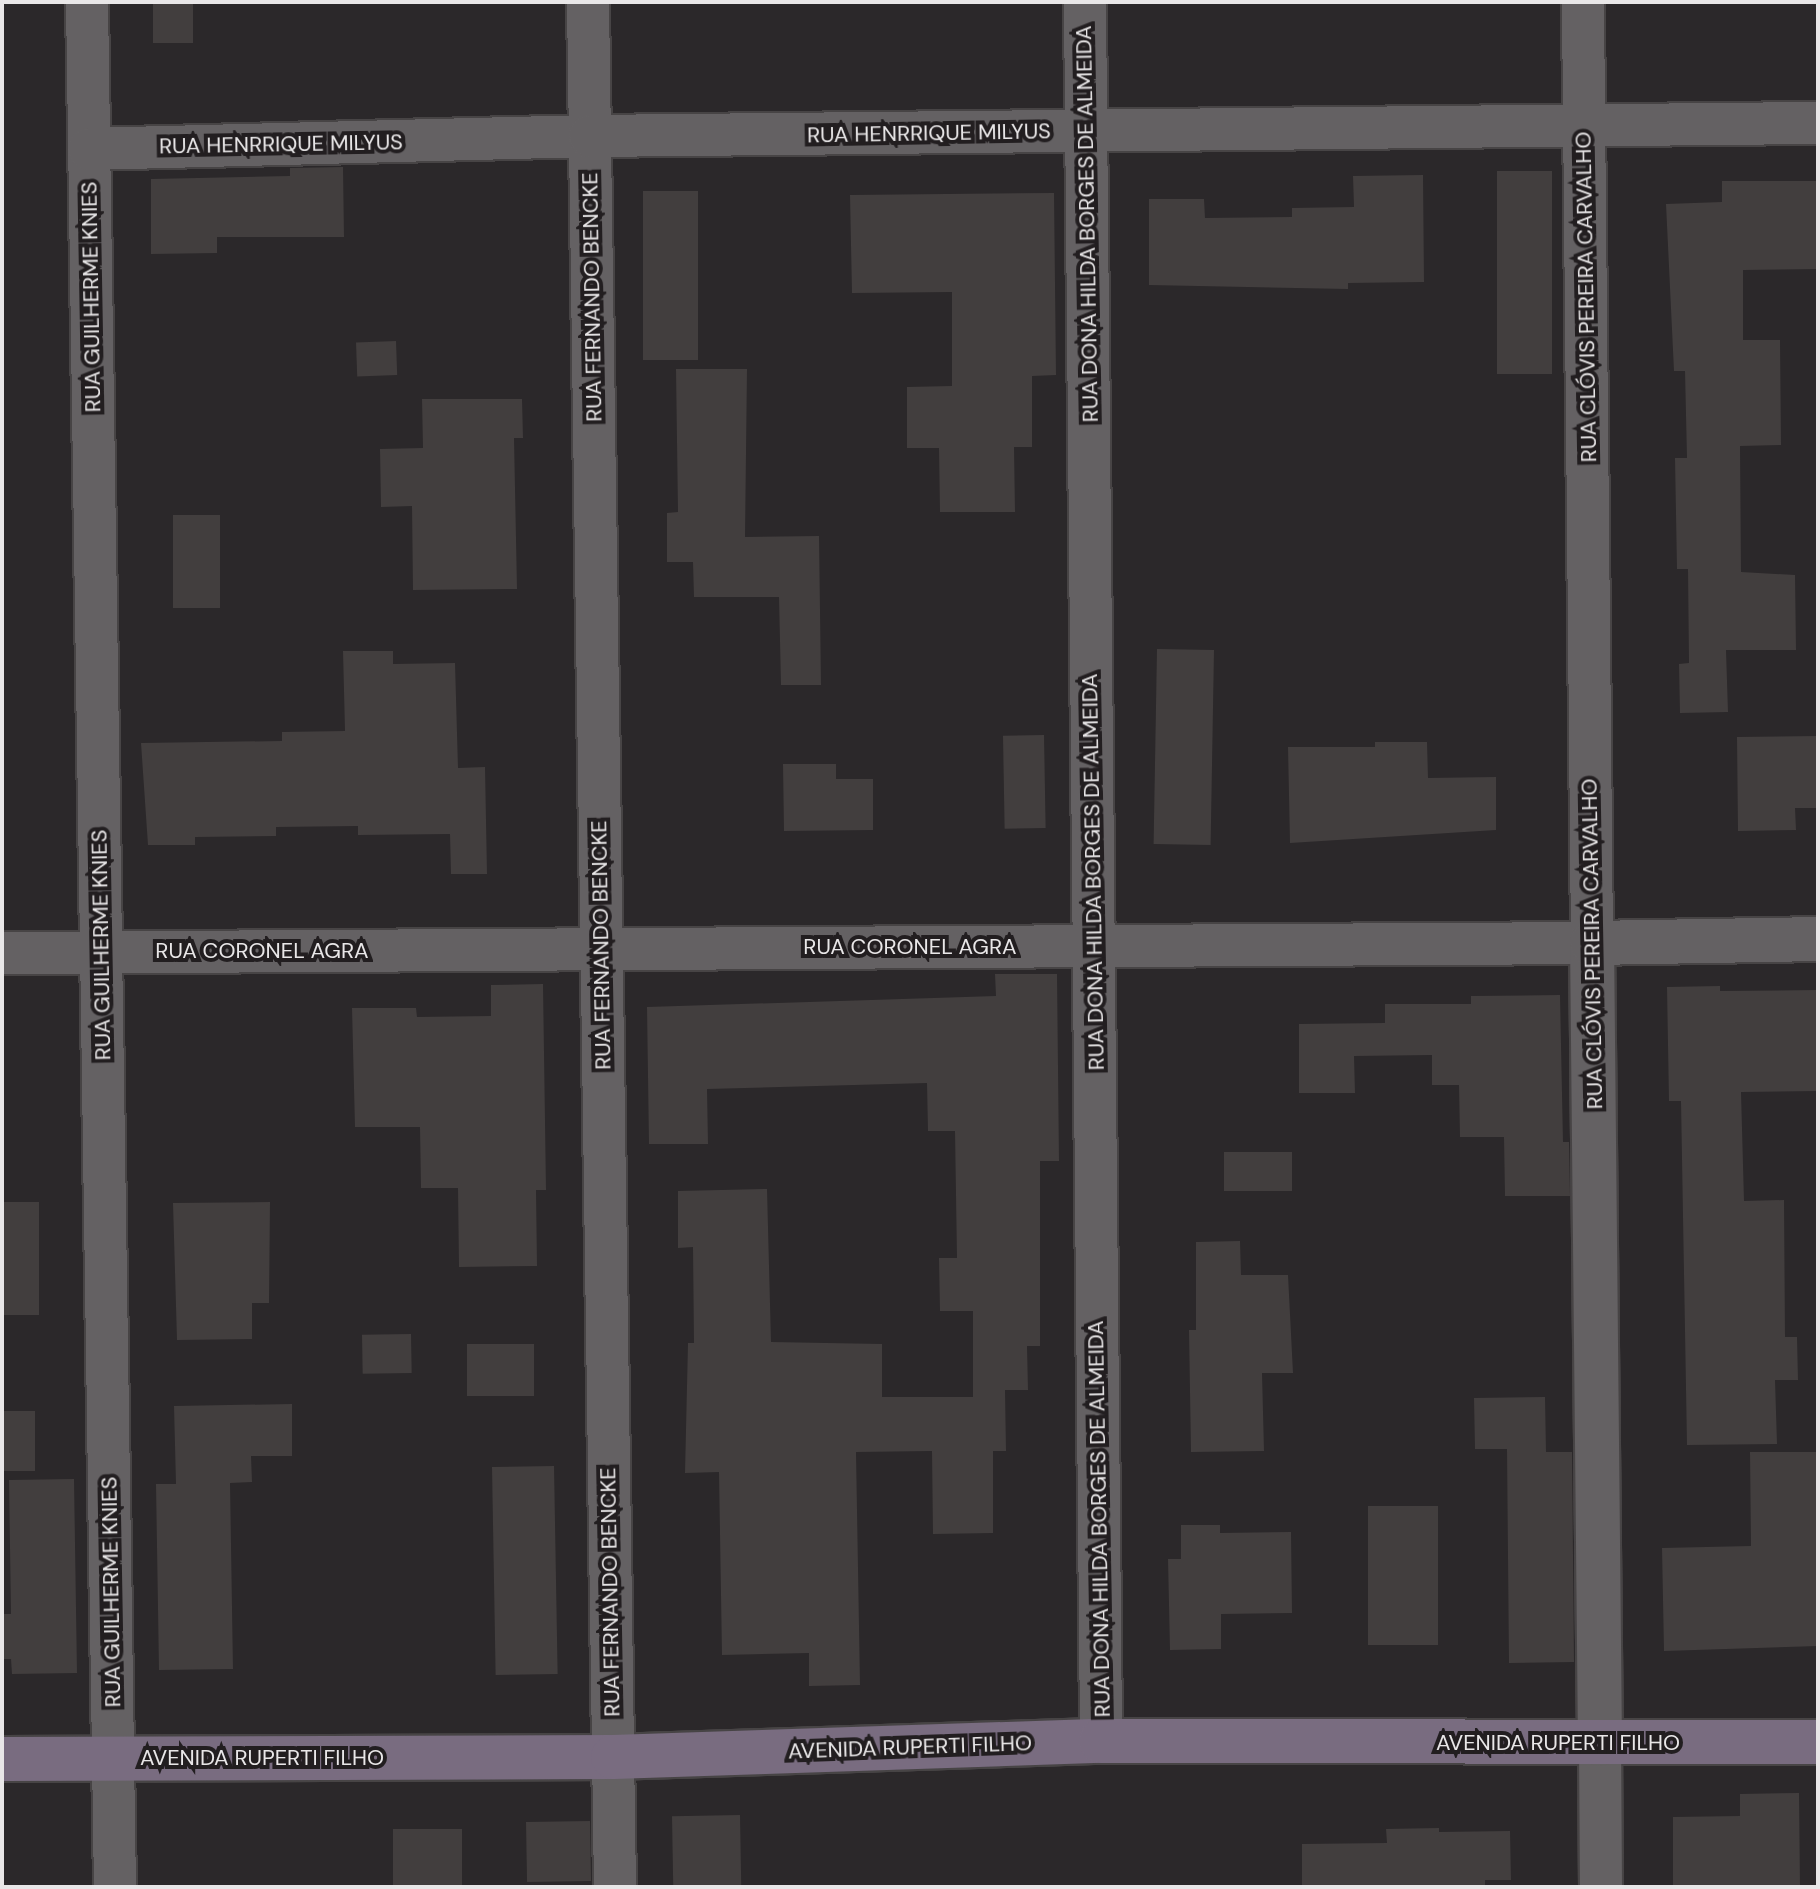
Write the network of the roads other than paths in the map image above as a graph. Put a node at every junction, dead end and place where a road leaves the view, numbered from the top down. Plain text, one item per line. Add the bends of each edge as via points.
1 (87, 2) edge
2 (588, 2) edge
3 (1085, 2) edge
4 (1583, 2) edge
5 (1818, 123) edge
6 (1585, 126) junction
7 (1086, 131) junction
8 (590, 136) junction
9 (89, 149) junction
10 (1818, 939) edge
11 (1592, 943) junction
12 (1093, 946) junction
13 (601, 950) junction
14 (101, 952) junction
15 (2, 953) edge
16 (1101, 1741) junction
17 (1818, 1742) edge
18 (1600, 1744) junction
19 (613, 1757) junction
20 (2, 1759) edge
21 (113, 1759) junction
22 (115, 1887) edge
23 (615, 1887) edge
24 (1601, 1887) edge

1 - 9 street, RUA GUILHERME KNIES
2 - 8 street, RUA FERNANDO BENCKE
3 - 7 street, RUA DONA HILDA BORGES DE ALMEIDA
4 - 6 street, RUA CLÓVIS PEREIRA CARVALHO
5 - 6 street, RUA HENRRIQUE MILYUS
6 - 7 street, RUA HENRRIQUE MILYUS
6 - 11 street, RUA CLÓVIS PEREIRA CARVALHO
7 - 8 street, RUA HENRRIQUE MILYUS
7 - 12 street, RUA DONA HILDA BORGES DE ALMEIDA
8 - 9 street, RUA HENRRIQUE MILYUS
8 - 13 street, RUA FERNANDO BENCKE
9 - 14 street, RUA GUILHERME KNIES
10 - 11 street, RUA CORONEL AGRA
11 - 12 street, RUA CORONEL AGRA
11 - 18 street, RUA CLÓVIS PEREIRA CARVALHO
12 - 13 street, RUA CORONEL AGRA
12 - 16 street, RUA DONA HILDA BORGES DE ALMEIDA
13 - 14 street, RUA CORONEL AGRA
13 - 19 street, RUA FERNANDO BENCKE
14 - 15 street, RUA CORONEL AGRA
14 - 21 street, RUA GUILHERME KNIES
16 - 18 main road, AVENIDA RUPERTI FILHO
16 - 19 main road, AVENIDA RUPERTI FILHO
17 - 18 main road, AVENIDA RUPERTI FILHO
18 - 24 street, RUA CLÓVIS PEREIRA CARVALHO
19 - 21 main road, AVENIDA RUPERTI FILHO
19 - 23 street, RUA FERNANDO BENCKE
20 - 21 main road, AVENIDA RUPERTI FILHO
21 - 22 street, RUA GUILHERME KNIES

